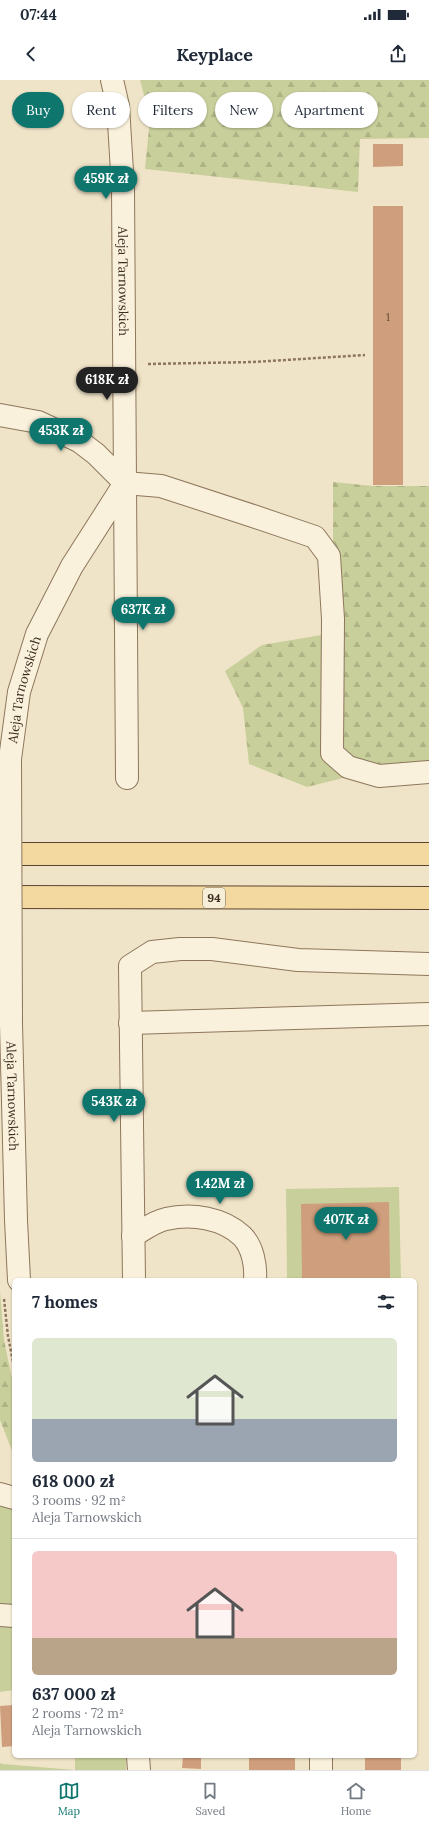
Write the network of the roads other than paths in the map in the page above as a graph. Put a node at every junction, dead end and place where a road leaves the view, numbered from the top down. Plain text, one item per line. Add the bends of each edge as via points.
1 (112, 80) edge
2 (0, 415) edge
3 (125, 483) junction
4 (429, 772) edge
5 (127, 778) dead end
6 (0, 854) edge
7 (429, 854) edge
8 (0, 897) edge
9 (429, 898) edge
10 (429, 964) edge
11 (429, 1014) edge
12 (130, 1023) junction
13 (133, 1236) junction
14 (20, 1278) edge
15 (134, 1278) edge
16 (255, 1278) edge
17 (0, 1494) edge
18 (12, 1497) edge
19 (0, 1615) edge
20 (12, 1616) edge
21 (138, 1758) edge
22 (321, 1758) edge
23 (139, 1770) edge
24 (321, 1770) edge

1 - 3 street, Aleja Tarnowskich via 118,106 122,188
2 - 3 street via 38,422 79,441
3 - 4 street via 161,486 315,538 329,556 333,619 332,753 348,767 379,776
3 - 5 street, Aleja Tarnowskich
3 - 14 street, Aleja Tarnowskich, bridge via 72,566 37,634 19,692 10,759 11,1024
6 - 7 main road
8 - 9 main road, 94
10 - 12 street via 298,960 212,949 152,952 130,966
11 - 12 street
12 - 13 street
13 - 15 street
13 - 16 street via 165,1219 205,1217 225,1225 243,1237 253,1254
17 - 18 street
19 - 20 street
21 - 23 street
22 - 24 street

